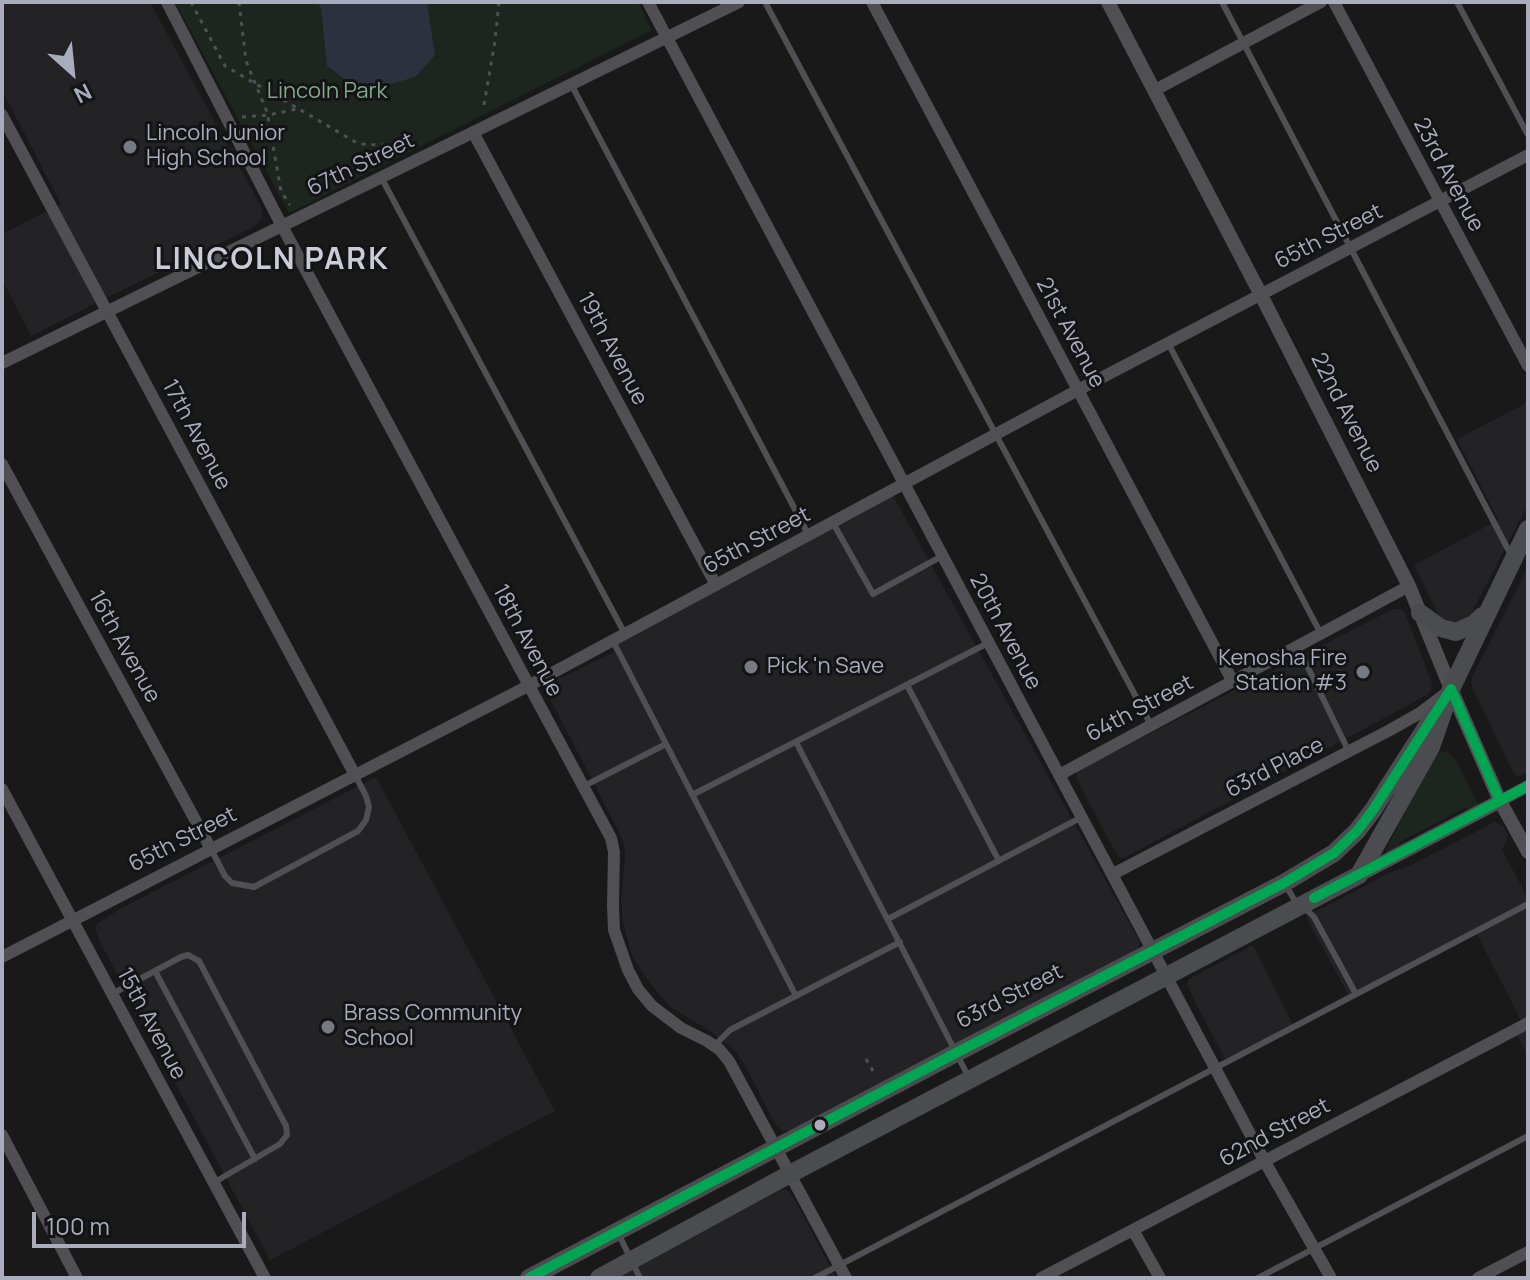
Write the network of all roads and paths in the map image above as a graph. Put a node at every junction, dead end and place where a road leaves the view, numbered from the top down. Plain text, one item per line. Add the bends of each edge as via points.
1 (167, 2) edge
2 (191, 2) edge
3 (239, 2) edge
4 (499, 2) edge
5 (648, 2) edge
6 (739, 2) edge
7 (765, 2) edge
8 (872, 2) edge
9 (1108, 2) edge
10 (1222, 2) edge
11 (1321, 2) edge
12 (1334, 2) edge
13 (1457, 2) edge
14 (667, 37) junction
15 (1244, 43) junction
16 (254, 84) junction
17 (571, 84) junction
18 (1155, 90) junction
19 (484, 105) dead end
20 (297, 109) junction
21 (2, 115) edge
22 (268, 115) junction
23 (229, 122) junction
24 (473, 132) junction
25 (1528, 135) edge
26 (399, 146) dead end
27 (1528, 155) edge
28 (381, 177) junction
29 (1440, 202) junction
30 (290, 205) dead end
31 (282, 226) junction
32 (1350, 248) junction
33 (1261, 295) junction
34 (108, 311) junction
35 (1168, 343) junction
36 (2, 363) edge
37 (1528, 366) edge
38 (1078, 390) junction
39 (996, 435) junction
40 (2, 464) edge
41 (905, 485) junction
42 (833, 523) junction
43 (1528, 529) edge
44 (809, 536) junction
45 (943, 556) junction
46 (1513, 558) junction
47 (716, 585) junction
48 (1409, 586) junction
49 (1489, 608) junction
50 (1420, 613) junction
51 (625, 634) junction
52 (1321, 634) junction
53 (613, 641) junction
54 (989, 643) junction
55 (1298, 647) junction
56 (1233, 682) junction
57 (907, 685) junction
58 (528, 686) junction
59 (1451, 689) junction
60 (1151, 725) junction
61 (796, 742) junction
62 (666, 744) junction
63 (1349, 752) junction
64 (355, 775) junction
65 (1059, 775) junction
66 (1528, 786) edge
67 (583, 787) junction
68 (2, 789) edge
69 (692, 795) junction
70 (1500, 801) junction
71 (1082, 817) junction
72 (211, 849) junction
73 (1528, 852) edge
74 (999, 861) junction
75 (1113, 874) junction
76 (1359, 875) junction
77 (1284, 883) junction
78 (1528, 904) edge
79 (1298, 906) junction
80 (888, 919) junction
81 (72, 920) junction
82 (900, 942) junction
83 (1153, 951) junction
84 (2, 957) edge
85 (155, 971) junction
86 (1167, 975) junction
87 (112, 994) junction
88 (1356, 994) junction
89 (796, 996) junction
90 (1528, 1023) edge
91 (714, 1046) junction
92 (956, 1053) junction
93 (866, 1059) dead end
94 (1216, 1068) junction
95 (878, 1079) dead end
96 (970, 1080) junction
97 (2, 1135) edge
98 (1528, 1136) edge
99 (776, 1147) junction
100 (255, 1159) junction
101 (1265, 1162) junction
102 (790, 1174) junction
103 (213, 1183) junction
104 (1133, 1230) junction
105 (617, 1232) junction
106 (1314, 1248) junction
107 (1528, 1252) edge
108 (631, 1261) junction
109 (839, 1265) junction
110 (77, 1278) edge
111 (265, 1278) edge
112 (529, 1278) edge
113 (599, 1278) edge
114 (640, 1278) edge
115 (815, 1278) edge
116 (846, 1278) edge
117 (1041, 1278) edge
118 (1160, 1278) edge
119 (1258, 1278) edge
120 (1331, 1278) edge
121 (1478, 1278) edge

1 - 23 street, 18th Avenue
2 - 16 path via 225,66
3 - 16 path
4 - 19 path
5 - 14 street, 20th Avenue
6 - 14 street, 67th Street
7 - 39 lane
8 - 38 street, 21st Avenue
9 - 18 street, 22nd Avenue
10 - 15 lane
11 - 15 street
12 - 29 street, 23rd Avenue
13 - 25 lane
14 - 17 street, 67th Street
14 - 41 street, 20th Avenue
15 - 18 street
15 - 32 lane
16 - 20 path
16 - 22 path
17 - 24 street, 67th Street
17 - 44 lane
18 - 33 street, 22nd Avenue
20 - 22 path
20 - 26 path via 359,144
21 - 34 street, 17th Avenue
22 - 23 path
22 - 30 path via 281,191
23 - 31 street, 18th Avenue
24 - 28 street, 67th Street
24 - 47 street, 19th Avenue
27 - 29 street, 65th Street
28 - 31 street, 67th Street
28 - 51 lane
29 - 32 street, 65th Street
29 - 37 street, 23rd Avenue
31 - 34 street, 67th Street
31 - 58 street, 18th Avenue
32 - 33 street, 65th Street
32 - 46 lane
33 - 35 street, 65th Street
33 - 48 street, 22nd Avenue
34 - 36 street, 67th Street
34 - 64 street, 17th Avenue
35 - 38 street, 65th Street
35 - 52 lane
38 - 39 street, 65th Street
38 - 56 street, 21st Avenue
39 - 41 street, 65th Street
39 - 60 lane
40 - 72 street, 16th Avenue
41 - 42 street, 65th Street
41 - 45 street, 20th Avenue
42 - 44 street, 65th Street
42 - 45 lane via 873,594
43 - 46 main road
44 - 47 street, 65th Street
45 - 54 street, 20th Avenue
46 - 49 main road
47 - 51 street, 65th Street
48 - 50 street, 22nd Avenue
48 - 52 street, 64th Street
49 - 50 main road via 1474,624 1456,632
49 - 59 main road
50 - 59 street, 22nd Avenue
51 - 53 street, 65th Street
52 - 55 street, 64th Street
53 - 58 street, 65th Street
53 - 62 lane
54 - 57 lane
54 - 65 street, 20th Avenue
55 - 56 street, 64th Street
55 - 63 lane
56 - 60 street, 64th Street
57 - 61 lane
57 - 74 lane
58 - 64 street, 65th Street
58 - 67 street, 18th Avenue
59 - 63 street, 63rd Place via 1420,713
59 - 70 street, 22nd Avenue
59 - 76 main road via 1431,747
59 - 77 main road, 63rd Street via 1357,831 1334,853
60 - 65 street, 64th Street
61 - 69 lane
61 - 80 lane
62 - 67 lane
62 - 69 lane
63 - 75 street, 63rd Place
64 - 72 street, 65th Street
64 - 72 lane via 369,807 358,831 254,887 232,883
65 - 71 street, 20th Avenue
66 - 70 street
67 - 91 street, 18th Avenue via 611,838 614,930 628,970 652,1006
68 - 81 street, 15th Avenue
69 - 89 lane
70 - 73 street, 22nd Avenue
70 - 76 street
71 - 74 lane
71 - 75 street, 20th Avenue
72 - 81 street, 65th Street
74 - 80 lane
75 - 83 street, 20th Avenue
76 - 79 main road
77 - 79 lane
77 - 83 main road, 63rd Street
78 - 88 lane
79 - 86 main road
79 - 88 lane via 1314,917
80 - 82 lane
81 - 84 street, 65th Street
81 - 87 street, 15th Avenue
82 - 89 lane
82 - 92 lane
83 - 86 street, 20th Avenue
83 - 92 main road, 63rd Street
85 - 87 lane
85 - 100 lane
85 - 100 lane via 188,955 199,961 286,1126 280,1144
86 - 94 street, 20th Avenue
86 - 96 main road
87 - 103 street, 15th Avenue
88 - 94 lane
89 - 91 lane via 730,1030
90 - 101 street, 62nd Street
91 - 99 street, 18th Avenue via 729,1061
92 - 96 lane
92 - 99 main road, 63rd Street
93 - 95 path
94 - 101 street, 20th Avenue
94 - 109 lane
96 - 102 main road
97 - 110 street
98 - 106 lane
99 - 102 street, 18th Avenue
99 - 105 main road, 63rd Street
100 - 103 lane
101 - 104 street, 62nd Street
101 - 106 street, 20th Avenue
102 - 108 main road
102 - 109 street, 18th Avenue
103 - 111 street, 15th Avenue
104 - 117 street, 62nd Street
104 - 118 street
105 - 108 lane
105 - 112 main road, 63rd Street
106 - 119 lane
106 - 120 street, 20th Avenue
107 - 121 street
108 - 113 main road
108 - 114 lane
109 - 115 lane
109 - 116 street, 18th Avenue

